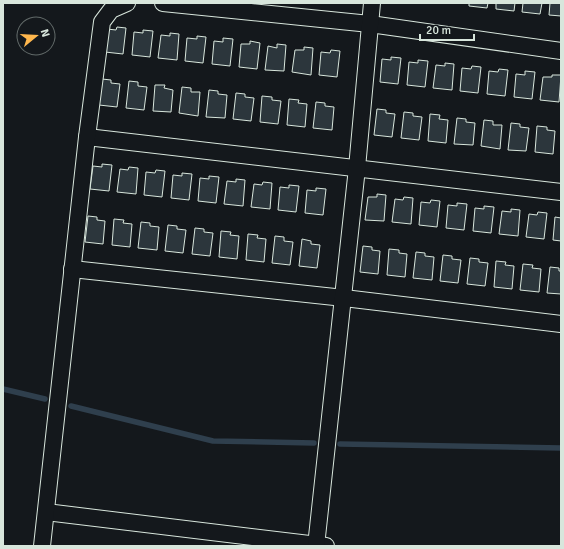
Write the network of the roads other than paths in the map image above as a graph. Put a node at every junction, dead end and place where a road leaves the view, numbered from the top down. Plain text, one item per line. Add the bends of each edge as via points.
1 (127, 3) edge
2 (163, 3) edge
3 (372, 3) edge
4 (370, 24) junction
5 (561, 51) edge
6 (87, 137) junction
7 (357, 168) junction
8 (561, 192) edge
9 (72, 269) junction
10 (344, 298) junction
11 (561, 324) edge
12 (46, 512) junction
13 (42, 546) edge
14 (319, 546) edge

1 - 6 street via 111,10 102,22
2 - 4 street
3 - 4 street
4 - 5 street
4 - 7 street
6 - 7 street
6 - 9 street
7 - 8 street
7 - 10 street
9 - 10 street
9 - 12 street
10 - 11 street
10 - 14 street
12 - 13 street
12 - 14 street

